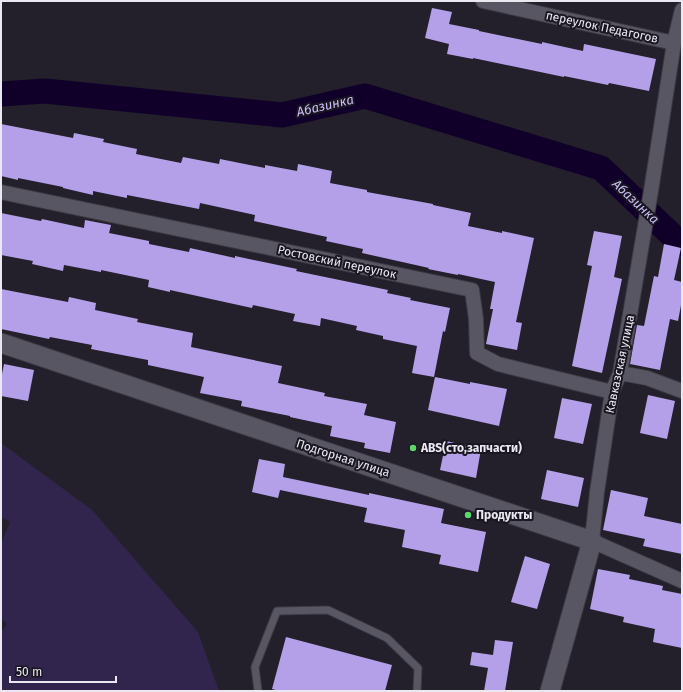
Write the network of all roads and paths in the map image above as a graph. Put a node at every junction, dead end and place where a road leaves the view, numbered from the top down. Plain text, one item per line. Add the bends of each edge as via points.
1 (483, 1) edge
2 (682, 10) edge
3 (674, 43) junction
4 (1, 192) edge
5 (1, 343) edge
6 (620, 373) junction
7 (682, 391) edge
8 (612, 392) junction
9 (592, 541) junction
10 (682, 581) edge
11 (258, 691) edge
12 (417, 691) edge
13 (550, 691) edge

1 - 3 street, переулок Педагогов
2 - 3 street, Кавказская улица
3 - 6 street, Кавказская улица
4 - 8 street, Ростовский переулок via 472,290 477,353 498,364
5 - 9 main road, Подгорная улица
6 - 7 street via 647,378
6 - 8 street, Кавказская улица
8 - 9 street, Кавказская улица
9 - 10 street, Подгорная улица
9 - 13 main road, Кавказская улица
11 - 12 lane via 255,666 277,611 328,610 386,638 418,668

